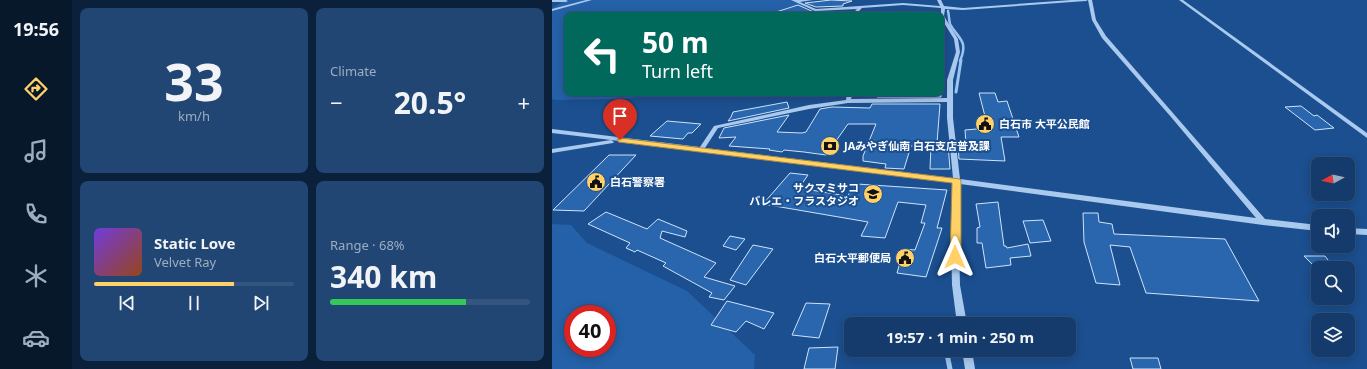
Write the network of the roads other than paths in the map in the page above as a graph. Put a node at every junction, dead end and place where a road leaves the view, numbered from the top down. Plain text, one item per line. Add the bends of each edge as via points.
1 (590, 0) edge
2 (811, 0) edge
3 (939, 0) edge
4 (1086, 0) edge
5 (1090, 0) edge
6 (1181, 0) edge
7 (552, 1) edge
8 (566, 1) edge
9 (794, 1) edge
10 (860, 8) junction
11 (944, 8) junction
12 (552, 10) edge
13 (856, 12) edge
14 (943, 12) edge
15 (944, 19) edge
16 (849, 96) edge
17 (950, 100) junction
18 (848, 101) junction
19 (552, 131) edge
20 (1367, 136) edge
21 (620, 140) junction
22 (701, 150) junction
23 (552, 151) edge
24 (957, 181) junction
25 (1263, 222) junction
26 (1311, 227) edge
27 (1355, 231) edge
28 (1367, 232) edge
29 (961, 317) edge
30 (968, 357) edge
31 (970, 369) edge

1 - 12 street
2 - 9 street
3 - 11 street
4 - 11 street via 963,9
5 - 25 street via 1094,20 1104,37
6 - 20 street
7 - 8 street
9 - 10 street via 815,10
10 - 11 street via 902,4
10 - 13 street
11 - 14 street
15 - 17 street via 956,39 958,52 947,84
16 - 18 street
17 - 18 street
17 - 24 street
18 - 22 street via 716,127
19 - 21 street
21 - 22 street
21 - 23 street
22 - 24 street
24 - 25 street
24 - 29 street via 956,285
25 - 26 street
27 - 28 street
30 - 31 street

